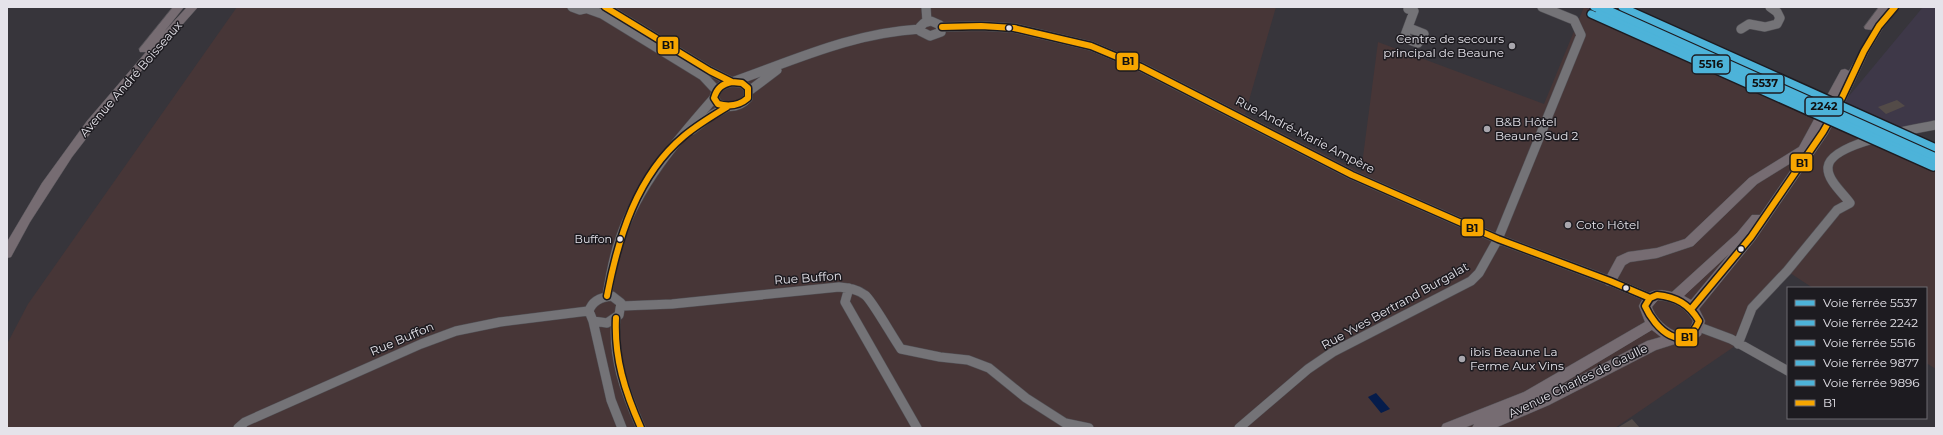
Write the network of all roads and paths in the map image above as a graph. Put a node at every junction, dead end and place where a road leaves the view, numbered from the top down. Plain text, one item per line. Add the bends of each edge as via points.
1 (179, 7) edge
2 (193, 7) edge
3 (572, 7) edge
4 (605, 7) edge
5 (926, 7) edge
6 (1409, 7) edge
7 (1542, 7) edge
8 (1770, 7) edge
9 (1884, 7) edge
10 (1895, 7) edge
11 (591, 8) edge
12 (928, 22) junction
13 (942, 27) junction
14 (1409, 28) dead end
15 (920, 29) junction
16 (1741, 29) dead end
17 (789, 62) junction
18 (733, 82) junction
19 (749, 91) junction
20 (715, 94) junction
21 (727, 107) junction
22 (1936, 125) edge
23 (680, 139) junction
24 (1801, 151) junction
25 (7, 239) edge
26 (1498, 239) junction
27 (7, 253) edge
28 (1610, 281) junction
29 (849, 288) junction
30 (607, 296) junction
31 (1675, 297) junction
32 (1650, 298) junction
33 (622, 306) junction
34 (1692, 308) junction
35 (588, 311) junction
36 (616, 318) junction
37 (593, 321) junction
38 (1652, 324) junction
39 (1699, 327) junction
40 (1678, 337) junction
41 (1738, 344) junction
42 (1787, 370) edge
43 (1061, 426) edge
44 (238, 428) edge
45 (622, 428) edge
46 (641, 428) edge
47 (917, 428) edge
48 (1089, 428) edge
49 (1239, 428) edge
50 (1448, 428) edge
51 (1479, 428) edge

1 - 25 main road, Avenue André Boisseaux via 90,114 53,163
2 - 27 main road, Avenue André Boisseaux via 125,81 82,134 40,194
3 - 11 street via 580,10
4 - 18 street via 710,71
5 - 12 street
6 - 14 street via 1408,9 1414,11
7 - 26 street, Rue Yves Bertrand Burgalat via 1574,20 1581,35
8 - 16 street via 1779,15 1777,24 1765,27 1748,24
9 - 24 main road via 1864,35 1830,102
10 - 34 main road via 1879,26 1864,51 1840,102 1809,152 1751,237
11 - 20 street via 703,76
12 - 13 street, Rue André-Marie Ampère via 935,22
12 - 15 street via 922,24
13 - 15 street, Rue André-Marie Ampère via 939,34 932,36 925,35
13 - 26 street, Rue André-Marie Ampère via 1014,28 1091,46 1141,67 1352,175
15 - 17 street, Rue André-Marie Ampère via 889,31 848,40
17 - 18 street, Rue André-Marie Ampère
17 - 19 street, Rue André-Marie Ampère
18 - 19 street via 742,83
18 - 20 street, Rue André-Marie Ampère via 722,85
19 - 21 street, Rue André-Marie Ampère via 748,98 742,103
20 - 21 street via 718,104
20 - 23 street, Rue André-Marie Ampère
21 - 23 street, Rue André-Marie Ampère
22 - 41 street via 1852,146 1830,159 1828,165 1833,180 1850,203 1837,210 1787,271 1752,308
23 - 30 street, Rue André-Marie Ampère via 654,171 632,208 618,242
24 - 28 main road via 1753,181 1689,243 1657,253 1628,257 1621,261
24 - 31 main road via 1774,196 1741,236
26 - 28 street, Rue André-Marie Ampère
26 - 49 street, Rue Yves Bertrand Burgalat via 1479,274 1471,281 1333,352 1308,369
28 - 32 street, Rue André-Marie Ampère
29 - 33 street, Rue Buffon
29 - 43 street, Rue Buffon via 862,292 871,301 901,349 968,360 990,368
29 - 47 street via 845,302
30 - 33 street via 619,300
30 - 35 street via 597,299
31 - 32 main road via 1666,295
31 - 34 main road
32 - 38 main road via 1645,306
33 - 36 street
34 - 39 main road via 1699,321
35 - 37 street
35 - 44 street, Rue Buffon via 500,322 456,331 245,422
36 - 37 street via 607,323
36 - 46 street via 614,336 619,369
37 - 45 street via 611,400
38 - 40 main road via 1664,333
38 - 50 main road, Avenue Charles de Gaulle via 1529,396
39 - 40 main road, Avenue Charles de Gaulle via 1692,336
39 - 41 street
40 - 51 main road, Avenue Charles de Gaulle via 1652,345 1544,401
41 - 42 street
43 - 48 street, Rue Buffon

